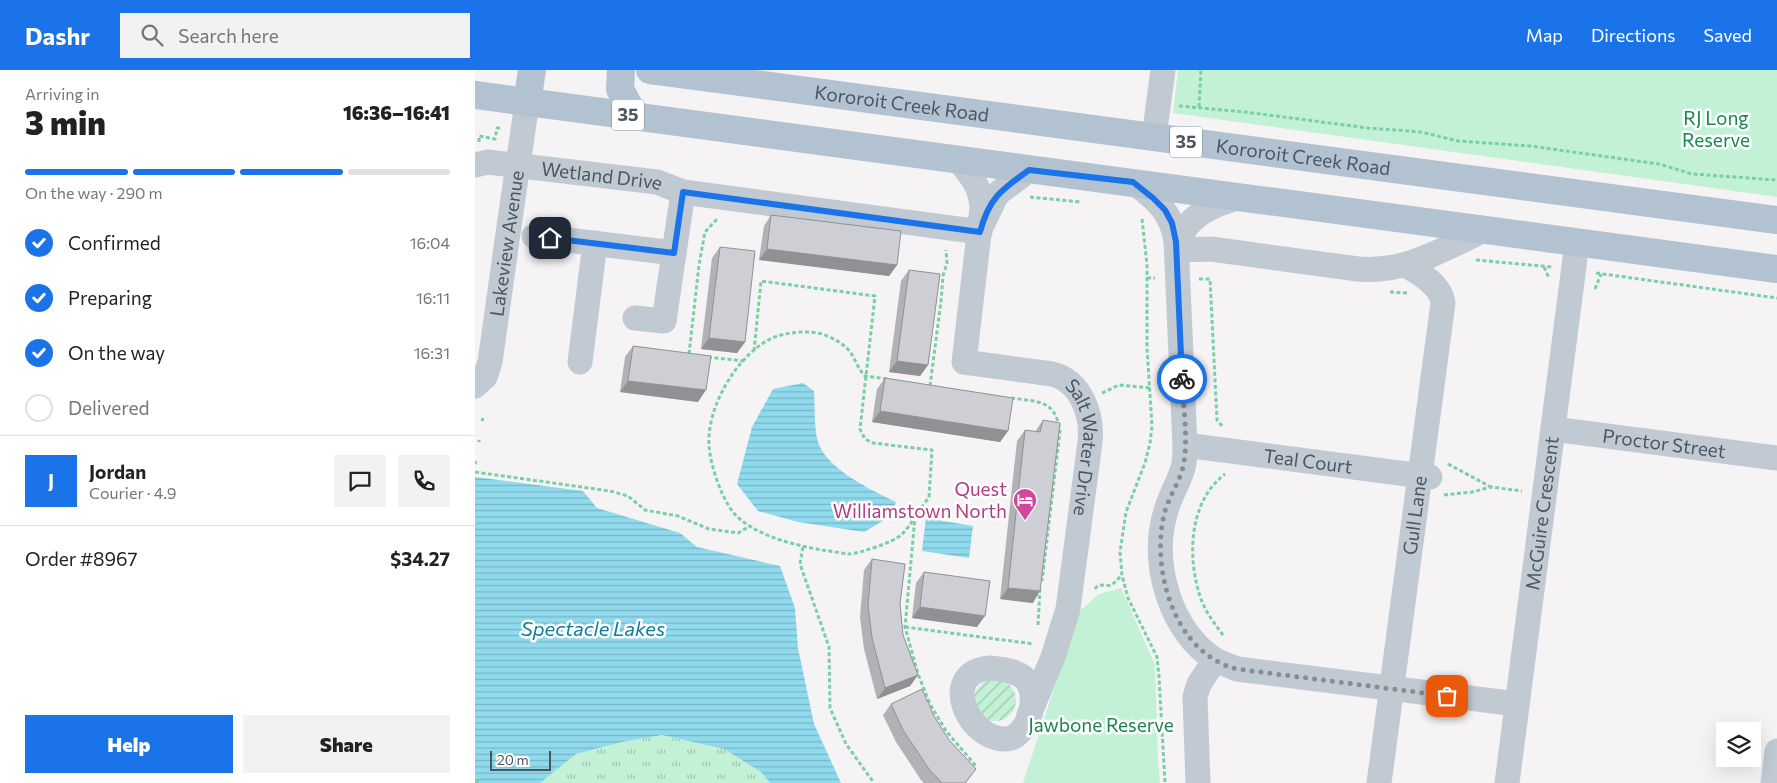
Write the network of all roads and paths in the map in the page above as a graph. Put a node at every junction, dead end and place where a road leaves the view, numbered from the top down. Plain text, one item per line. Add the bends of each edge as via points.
1 (532, 70) edge
2 (621, 70) edge
3 (1163, 70) edge
4 (1201, 70) edge
5 (665, 71) edge
6 (475, 95) edge
7 (527, 103) junction
8 (1158, 106) junction
9 (1199, 107) junction
10 (634, 116) junction
11 (1154, 138) junction
12 (957, 159) junction
13 (475, 165) edge
14 (519, 166) junction
15 (1029, 170) junction
16 (1777, 180) edge
17 (1133, 182) junction
18 (683, 192) junction
19 (997, 194) junction
20 (1241, 198) junction
21 (1083, 202) dead end
22 (719, 218) dead end
23 (1142, 219) dead end
24 (1777, 220) edge
25 (1482, 230) junction
26 (980, 232) junction
27 (534, 236) dead end
28 (1577, 243) junction
29 (595, 244) junction
30 (945, 248) dead end
31 (1177, 250) junction
32 (674, 253) junction
33 (1405, 265) junction
34 (1777, 269) edge
35 (1147, 278) junction
36 (1178, 278) junction
37 (635, 318) dead end
38 (754, 351) junction
39 (680, 353) edge
40 (689, 354) junction
41 (698, 355) edge
42 (707, 356) edge
43 (580, 362) dead end
44 (744, 362) junction
45 (865, 376) junction
46 (893, 380) edge
47 (478, 384) edge
48 (921, 385) edge
49 (1150, 388) junction
50 (1006, 397) edge
51 (1083, 402) junction
52 (1553, 429) junction
53 (1185, 445) junction
54 (1232, 450) junction
55 (1777, 458) edge
56 (475, 472) edge
57 (1425, 476) junction
58 (915, 517) junction
59 (750, 526) junction
60 (803, 547) junction
61 (1122, 575) junction
62 (1068, 609) junction
63 (1038, 626) dead end
64 (905, 627) junction
65 (1221, 651) junction
66 (1055, 652) junction
67 (1005, 670) junction
68 (1392, 689) junction
69 (1517, 704) junction
70 (1029, 715) junction
71 (1777, 751) edge
72 (975, 766) edge
73 (475, 781) edge
74 (480, 783) edge
75 (874, 783) edge
76 (1165, 783) edge
77 (1198, 783) edge
78 (1379, 783) edge
79 (1507, 783) edge
80 (1773, 783) edge

1 - 7 main road
2 - 10 main road via 619,89
3 - 8 street
4 - 9 path
5 - 11 main road, Kororoit Creek Road / 35
6 - 7 main road, 35
7 - 10 main road, 35
7 - 14 street, Lakeview Avenue
8 - 9 path
8 - 11 street
9 - 16 path via 1421,132 1458,141 1530,146 1659,164 1692,174
10 - 12 main road, 35
11 - 24 main road, Kororoit Creek Road / 35
12 - 15 main road, 35
12 - 26 street, Salt Water Drive via 980,192
13 - 14 street, Wetland Drive via 488,162
14 - 18 street, Wetland Drive via 657,182
14 - 47 street, Lakeview Avenue via 490,362 485,377
15 - 17 main road, 35
15 - 19 street, Salt Water Drive
17 - 20 main road, 35
17 - 31 street via 1169,216
18 - 26 street, Wetland Drive
18 - 32 street
19 - 21 path
19 - 26 street, Salt Water Drive
20 - 25 main road, 35
20 - 31 street via 1219,204 1196,217 1182,234
22 - 40 path via 705,232
23 - 35 path
25 - 28 main road, 35
25 - 33 street
26 - 51 street, Salt Water Drive via 964,362 1056,375 1074,387
27 - 29 street
28 - 34 main road, 35
28 - 52 street, McGuire Crescent
29 - 32 street
29 - 43 street
30 - 48 path via 947,263 931,386
31 - 33 street via 1211,249 1367,270
31 - 36 street
32 - 37 street via 664,321
33 - 57 street, Gull Lane via 1433,285 1443,301
35 - 36 path
35 - 49 path
36 - 53 street
36 - 54 path via 1210,279 1217,420 1226,431 1233,432
38 - 44 path
38 - 45 path via 786,333 825,334 843,344
38 - 45 path via 761,281 875,296
39 - 40 path
40 - 41 path
42 - 44 path
44 - 59 path via 722,390 712,421 709,445 719,489 733,512
45 - 46 path
45 - 58 path via 860,429 865,438 873,443 932,450 929,497
49 - 51 path via 1119,385
49 - 61 path via 1151,443 1126,512 1121,543
50 - 63 path via 1043,402 1052,408 1060,431
51 - 62 street, Salt Water Drive via 1091,436
52 - 55 street, Proctor Street
52 - 69 street, McGuire Crescent
53 - 54 street, Teal Court
53 - 65 street via 1183,468 1165,514 1161,565 1178,618 1191,638
54 - 57 street, Teal Court
54 - 65 path via 1231,470 1206,496 1192,542 1196,583 1213,621
56 - 59 path via 610,491 628,496 645,510 678,516 709,528 738,533
57 - 68 street, Gull Lane
58 - 60 path via 901,536 875,548 850,554
58 - 64 path
59 - 60 path
60 - 75 path via 799,564 829,647 830,708 846,744
61 - 62 path via 1112,585 1096,586 1086,599
61 - 76 path via 1128,598 1157,657
62 - 66 street, Salt Water Drive
64 - 66 path
64 - 72 path via 930,704 946,731
65 - 68 street via 1237,669
65 - 77 street via 1201,679 1195,697
66 - 67 street via 1049,667 1040,674
66 - 70 street, Salt Water Drive
67 - 70 street via 1020,675 1030,686 1033,698
67 - 70 street via 985,668 969,677 962,692 966,711 985,732 1004,739 1019,733
68 - 69 street
68 - 78 street, Gull Lane
69 - 79 street, McGuire Crescent
71 - 80 street
73 - 74 path

